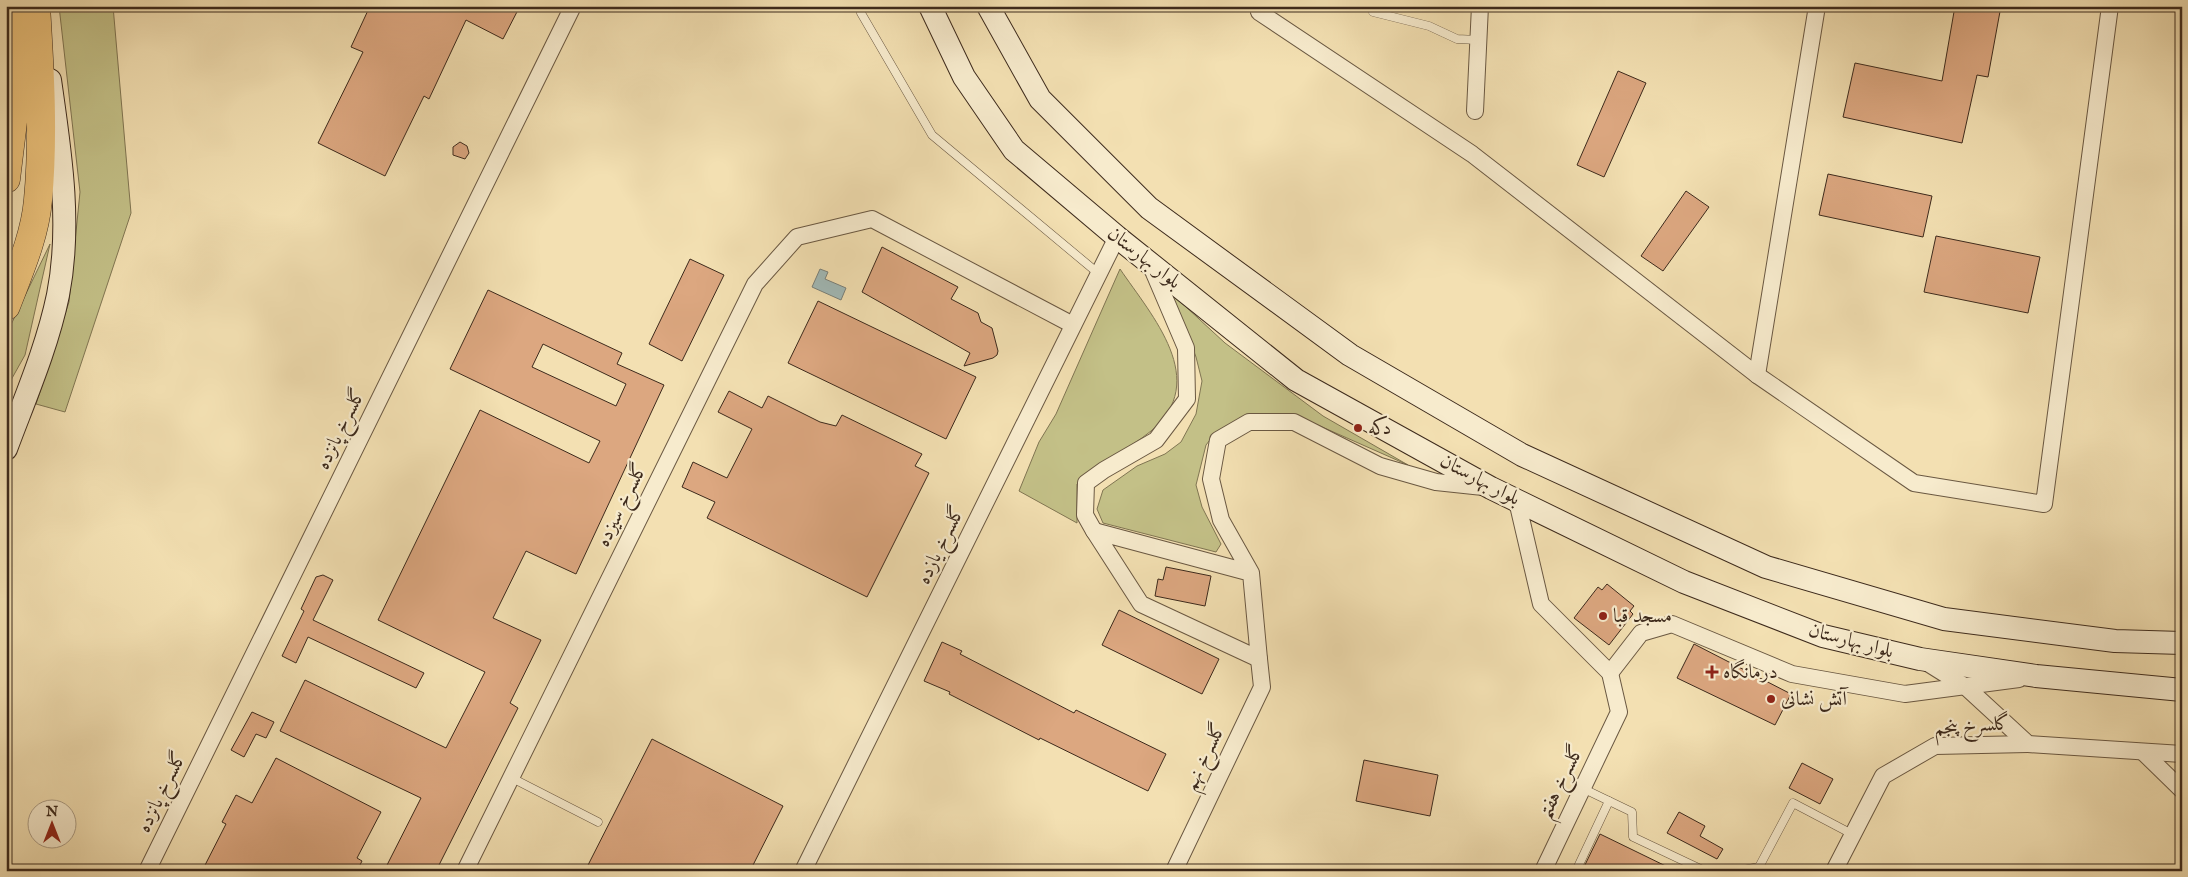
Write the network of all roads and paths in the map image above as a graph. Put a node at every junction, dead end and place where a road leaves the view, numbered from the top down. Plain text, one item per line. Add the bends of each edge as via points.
1 (12, 6) edge
2 (37, 6) edge
3 (573, 6) edge
4 (859, 6) edge
5 (988, 6) edge
6 (1480, 6) edge
7 (1817, 6) edge
8 (2110, 6) edge
9 (931, 7) edge
10 (1259, 12) dead end
11 (1373, 12) dead end
12 (1478, 40) junction
13 (1475, 111) dead end
14 (6, 179) edge
15 (1117, 237) junction
16 (1150, 262) junction
17 (1099, 274) junction
18 (6, 306) edge
19 (1074, 325) junction
20 (1757, 374) junction
21 (6, 449) edge
22 (1492, 488) junction
23 (1517, 500) junction
24 (1094, 531) junction
25 (1252, 573) junction
26 (2182, 643) edge
27 (1920, 658) junction
28 (1259, 659) junction
29 (1610, 674) junction
30 (2036, 676) junction
31 (1966, 687) junction
32 (2182, 690) edge
33 (2028, 744) junction
34 (2143, 752) junction
35 (2182, 754) edge
36 (510, 777) junction
37 (1582, 788) junction
38 (2182, 790) edge
39 (1609, 801) junction
40 (598, 822) dead end
41 (1852, 834) junction
42 (1761, 869) edge
43 (147, 871) edge
44 (465, 871) edge
45 (803, 871) edge
46 (1174, 871) edge
47 (1542, 871) edge
48 (1576, 871) edge
49 (1705, 871) edge
50 (1738, 871) edge
51 (1834, 871) edge

1 - 14 highway via 15,105
2 - 18 highway via 42,104 38,202 23,263
2 - 21 street via 60,146 65,229 58,293 44,350
3 - 43 street, گلسرخ پانزده
4 - 17 lane via 932,136
5 - 26 street via 1040,99 1149,208 1350,355 1522,455 1766,567 1944,619 2115,641
6 - 12 street
7 - 20 street
8 - 20 street via 2044,504 1914,483
9 - 15 street, بلوار بهارستان via 964,77 1014,150
10 - 20 street via 1472,154
11 - 12 lane via 1429,26 1457,39
12 - 13 street
15 - 16 street, بلوار بهارستان
15 - 17 street, گلسرخ یازده
16 - 22 street, بلوار بهارستان via 1296,380
16 - 24 street via 1186,348 1187,399 1156,440 1086,483 1085,515
17 - 19 street, گلسرخ یازده
19 - 36 street, گلسرخ سیزده via 872,219 796,237 755,284
19 - 45 street, گلسرخ یازده
22 - 23 street, بلوار بهارستان
22 - 25 street via 1436,482 1380,466 1294,422 1249,422 1218,440 1210,479 1221,520
23 - 27 street, بلوار بهارستان via 1684,582 1823,636
23 - 29 street via 1541,604
24 - 25 street
24 - 28 street via 1141,604
25 - 28 street, گلسرخ نهم
27 - 30 street, بلوار بهارستان
27 - 31 street
28 - 46 street, گلسرخ نهم via 1262,687
29 - 31 street via 1641,633 1672,624 1792,674 1905,694
29 - 37 street, گلسرخ هفتم via 1619,712
30 - 31 street
30 - 32 street, بلوار بهارستان
31 - 33 street
33 - 34 street, گلسرخ پنجم
33 - 41 street, گلسرخ پنجم via 1935,746 1882,776
34 - 35 street, گلسرخ پنجم
34 - 38 street
36 - 40 lane
36 - 44 street, گلسرخ سیزده
37 - 39 lane
37 - 47 street, گلسرخ هفتم
39 - 48 lane
39 - 49 lane via 1632,812 1633,837
41 - 42 lane via 1793,803
41 - 51 street, گلسرخ پنجم
42 - 50 lane

